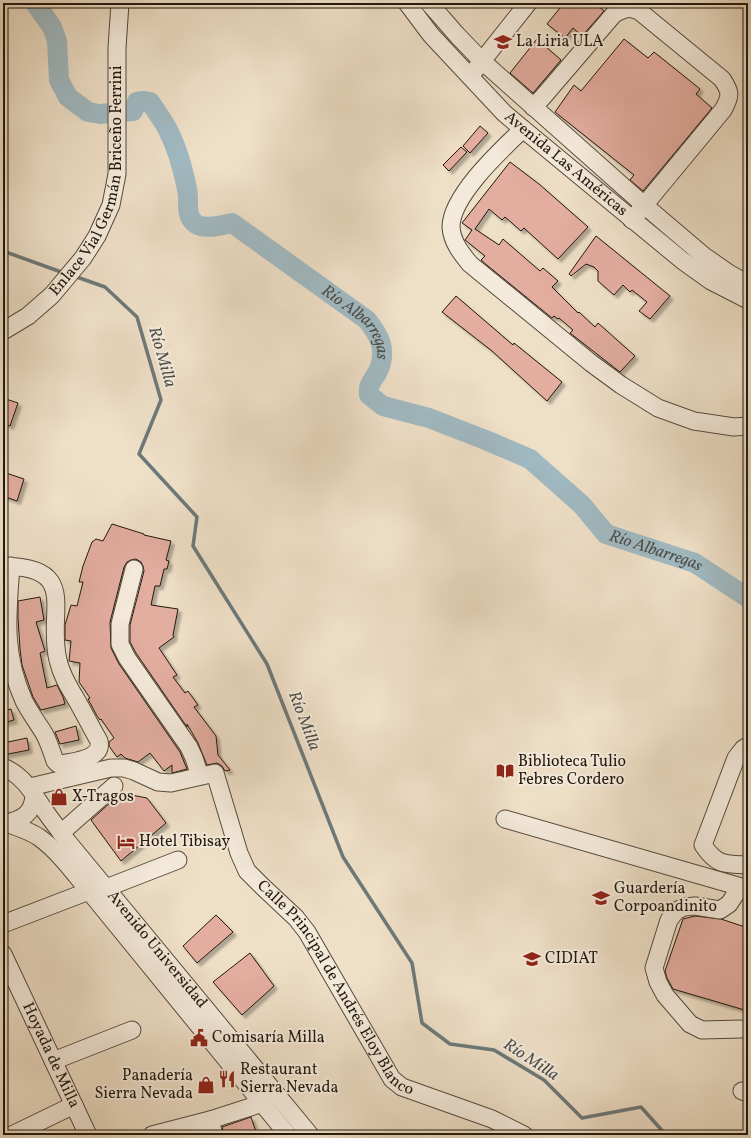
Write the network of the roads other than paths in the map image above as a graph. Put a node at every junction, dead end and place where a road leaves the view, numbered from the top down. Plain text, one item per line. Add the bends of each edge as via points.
1 (120, 3) edge
2 (407, 3) edge
3 (428, 3) edge
4 (528, 3) edge
5 (482, 61) junction
6 (470, 77) junction
7 (533, 107) junction
8 (523, 129) junction
9 (644, 205) junction
10 (632, 220) junction
11 (748, 284) edge
12 (748, 300) edge
13 (3, 331) edge
14 (748, 426) edge
15 (7, 566) edge
16 (134, 569) dead end
17 (748, 746) edge
18 (3, 767) edge
19 (208, 775) junction
20 (114, 786) dead end
21 (32, 791) junction
22 (505, 819) dead end
23 (4, 823) edge
24 (61, 833) junction
25 (178, 860) dead end
26 (748, 865) edge
27 (106, 888) junction
28 (744, 888) edge
29 (89, 891) junction
30 (3, 924) edge
31 (3, 954) edge
32 (741, 1029) dead end
33 (132, 1030) dead end
34 (53, 1061) junction
35 (262, 1103) junction
36 (74, 1105) junction
37 (212, 1128) edge
38 (12, 1135) edge
39 (88, 1135) edge
40 (152, 1135) edge
41 (288, 1135) edge
42 (310, 1135) edge
43 (524, 1135) edge

1 - 13 street, Enlace Vial Germán Briceño Ferrini via 117,174 111,205 97,236 83,258 52,295 28,316
2 - 6 street, Avenida Las Américas via 431,35
3 - 5 street, Avenida Las Américas
4 - 5 street
5 - 6 street
5 - 7 street, Avenida Las Américas
6 - 8 street, Avenida Las Américas
7 - 9 street, Avenida Las Américas
7 - 9 street via 614,14 622,9 639,11 722,79 728,89 729,99 723,110
8 - 10 street, Avenida Las Américas
8 - 14 street via 463,194 451,226 453,239 461,253 470,264 591,363 658,408 694,421 734,427
9 - 10 street
9 - 11 street, Avenida Las Américas via 704,256
10 - 12 street, Avenida Las Américas via 711,281
15 - 15 street via 36,570 45,575 54,586 57,659 62,674 99,741 100,747 93,756 58,764 25,703 17,685 8,646
16 - 19 street, Calle Principal de Andrés Eloy Blanco via 120,624 120,644 194,758
17 - 26 street via 736,758 703,845 710,856 723,864
18 - 21 street, Avenido Universidad via 12,771
19 - 21 street via 171,783 158,782 124,768 111,768
19 - 43 street, Calle Principal de Andrés Eloy Blanco via 247,870 307,932 392,1079 402,1087 492,1119
20 - 24 street
21 - 23 street via 34,803 23,817 17,821
21 - 24 street, Avenido Universidad
22 - 28 street
23 - 29 street via 40,838
24 - 27 street, Avenido Universidad
25 - 27 street
27 - 42 street, Avenido Universidad
28 - 32 street via 720,910 695,906 676,911 669,920 654,968 665,995 690,1024 702,1030
29 - 30 street
29 - 35 street
31 - 34 street, Hoyada de Milla
33 - 34 street
34 - 36 street, Hoyada de Milla
35 - 37 street
35 - 41 street
36 - 38 street
36 - 39 street, Hoyada de Milla
37 - 40 street

